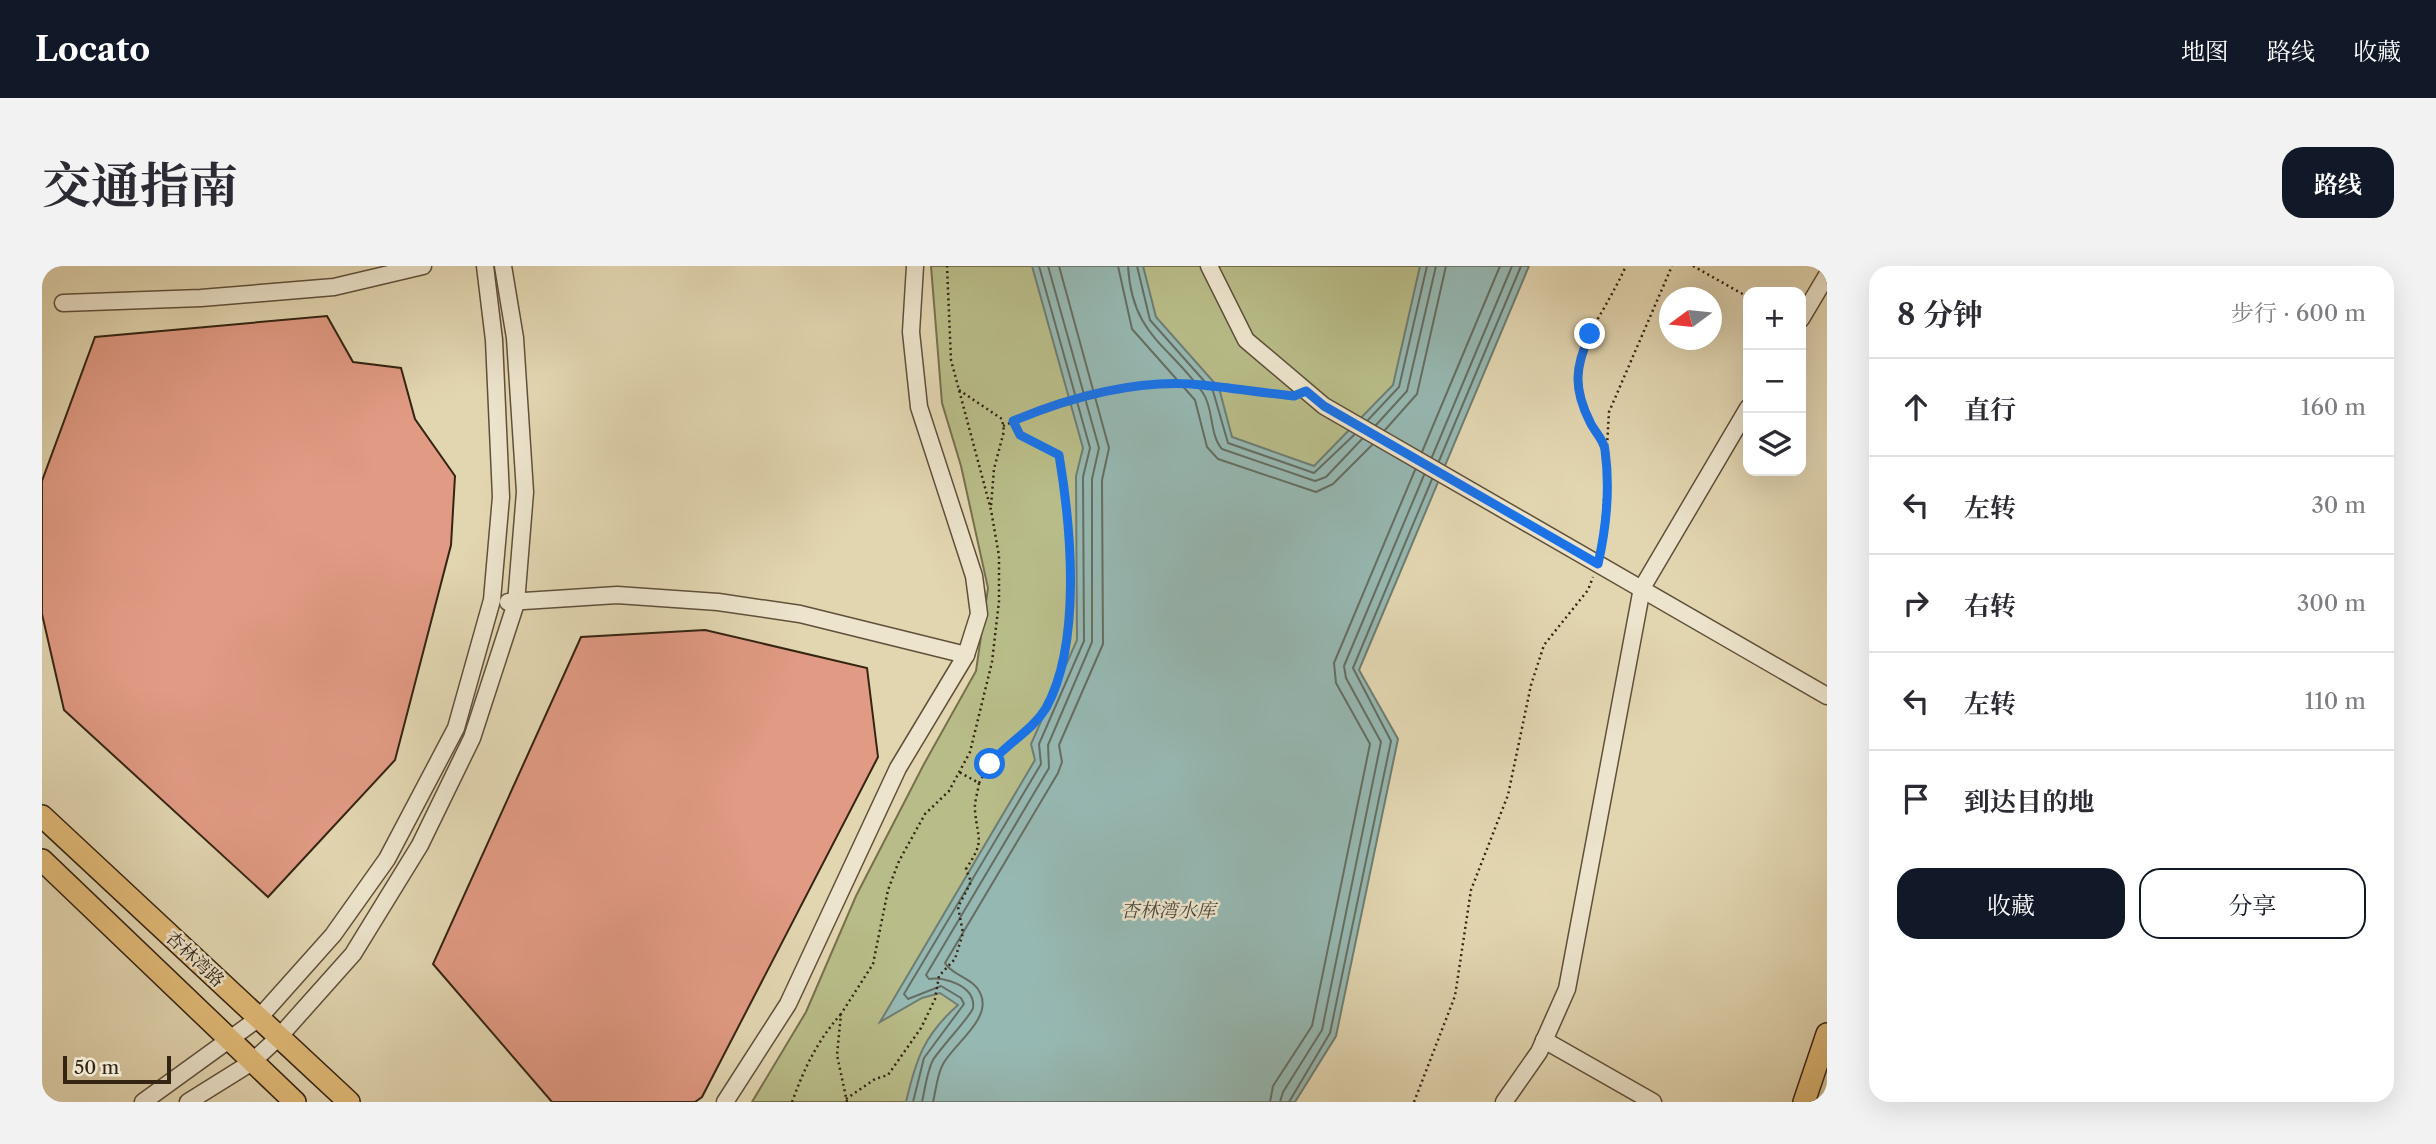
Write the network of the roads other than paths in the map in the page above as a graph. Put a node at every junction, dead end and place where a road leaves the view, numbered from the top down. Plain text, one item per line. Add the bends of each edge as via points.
1 (423, 266) edge
2 (485, 266) edge
3 (503, 266) edge
4 (915, 266) edge
5 (1209, 266) edge
6 (1827, 275) edge
7 (63, 303) dead end
8 (1806, 311) edge
9 (1745, 413) edge
10 (1642, 588) junction
11 (492, 600) junction
12 (516, 603) junction
13 (965, 655) junction
14 (1827, 696) edge
15 (42, 816) edge
16 (42, 860) edge
17 (259, 1018) junction
18 (1827, 1034) edge
19 (279, 1037) junction
20 (1544, 1040) junction
21 (231, 1041) junction
22 (252, 1062) junction
23 (143, 1102) edge
24 (188, 1102) edge
25 (295, 1102) edge
26 (349, 1102) edge
27 (725, 1102) edge
28 (1504, 1102) edge
29 (1653, 1102) edge
30 (1804, 1102) edge

1 - 7 street via 334,286 201,299
2 - 11 street via 494,340 500,497
3 - 12 street via 515,338 525,492
4 - 13 street via 911,332 919,407 974,576 979,614
5 - 10 street via 1246,340 1324,406
6 - 8 street
9 - 10 street
10 - 14 street
10 - 20 street via 1567,989
11 - 12 street
11 - 17 street via 456,728 387,859 333,934
12 - 13 street via 617,595 718,602 800,614
12 - 19 street via 472,738 420,845 353,954
13 - 27 street via 898,768 788,1004
15 - 17 main road, 杏林湾路
16 - 21 main road, 杏林湾路
17 - 19 main road, 杏林湾路
17 - 21 street
18 - 30 main road
19 - 22 street
19 - 26 main road, 杏林湾路
20 - 28 street
20 - 29 street
21 - 22 main road, 杏林湾路
21 - 23 street
22 - 24 street
22 - 25 main road, 杏林湾路

